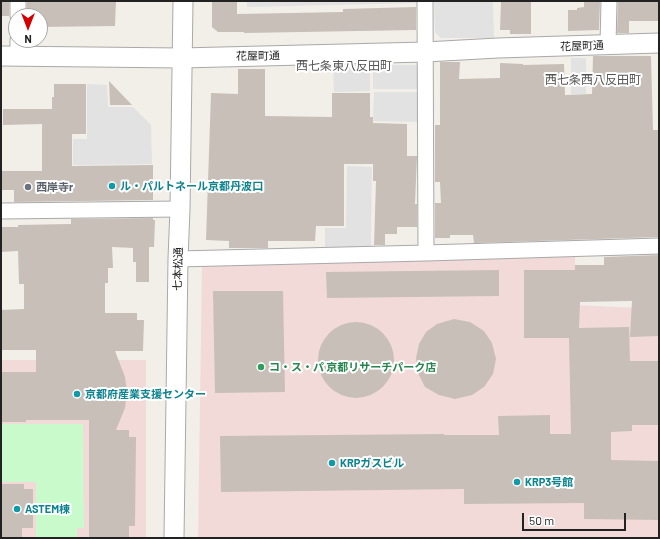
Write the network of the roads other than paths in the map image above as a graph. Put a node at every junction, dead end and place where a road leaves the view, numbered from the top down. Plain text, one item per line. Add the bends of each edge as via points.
1 (183, 1) edge
2 (426, 1) edge
3 (609, 1) edge
4 (659, 42) edge
5 (608, 45) junction
6 (12, 51) edge
7 (425, 52) junction
8 (181, 58) junction
9 (180, 209) junction
10 (1, 211) edge
11 (659, 246) edge
12 (426, 253) junction
13 (178, 259) junction
14 (174, 538) edge

1 - 8 street, 七本松通
2 - 7 street
3 - 5 street
4 - 5 street, 花屋町通
5 - 7 street, 花屋町通
6 - 8 street, 花屋町通
7 - 8 street, 花屋町通
7 - 12 street
8 - 9 street, 七本松通
9 - 10 street
9 - 13 street, 七本松通
11 - 12 street
12 - 13 street
13 - 14 street, 七本松通

